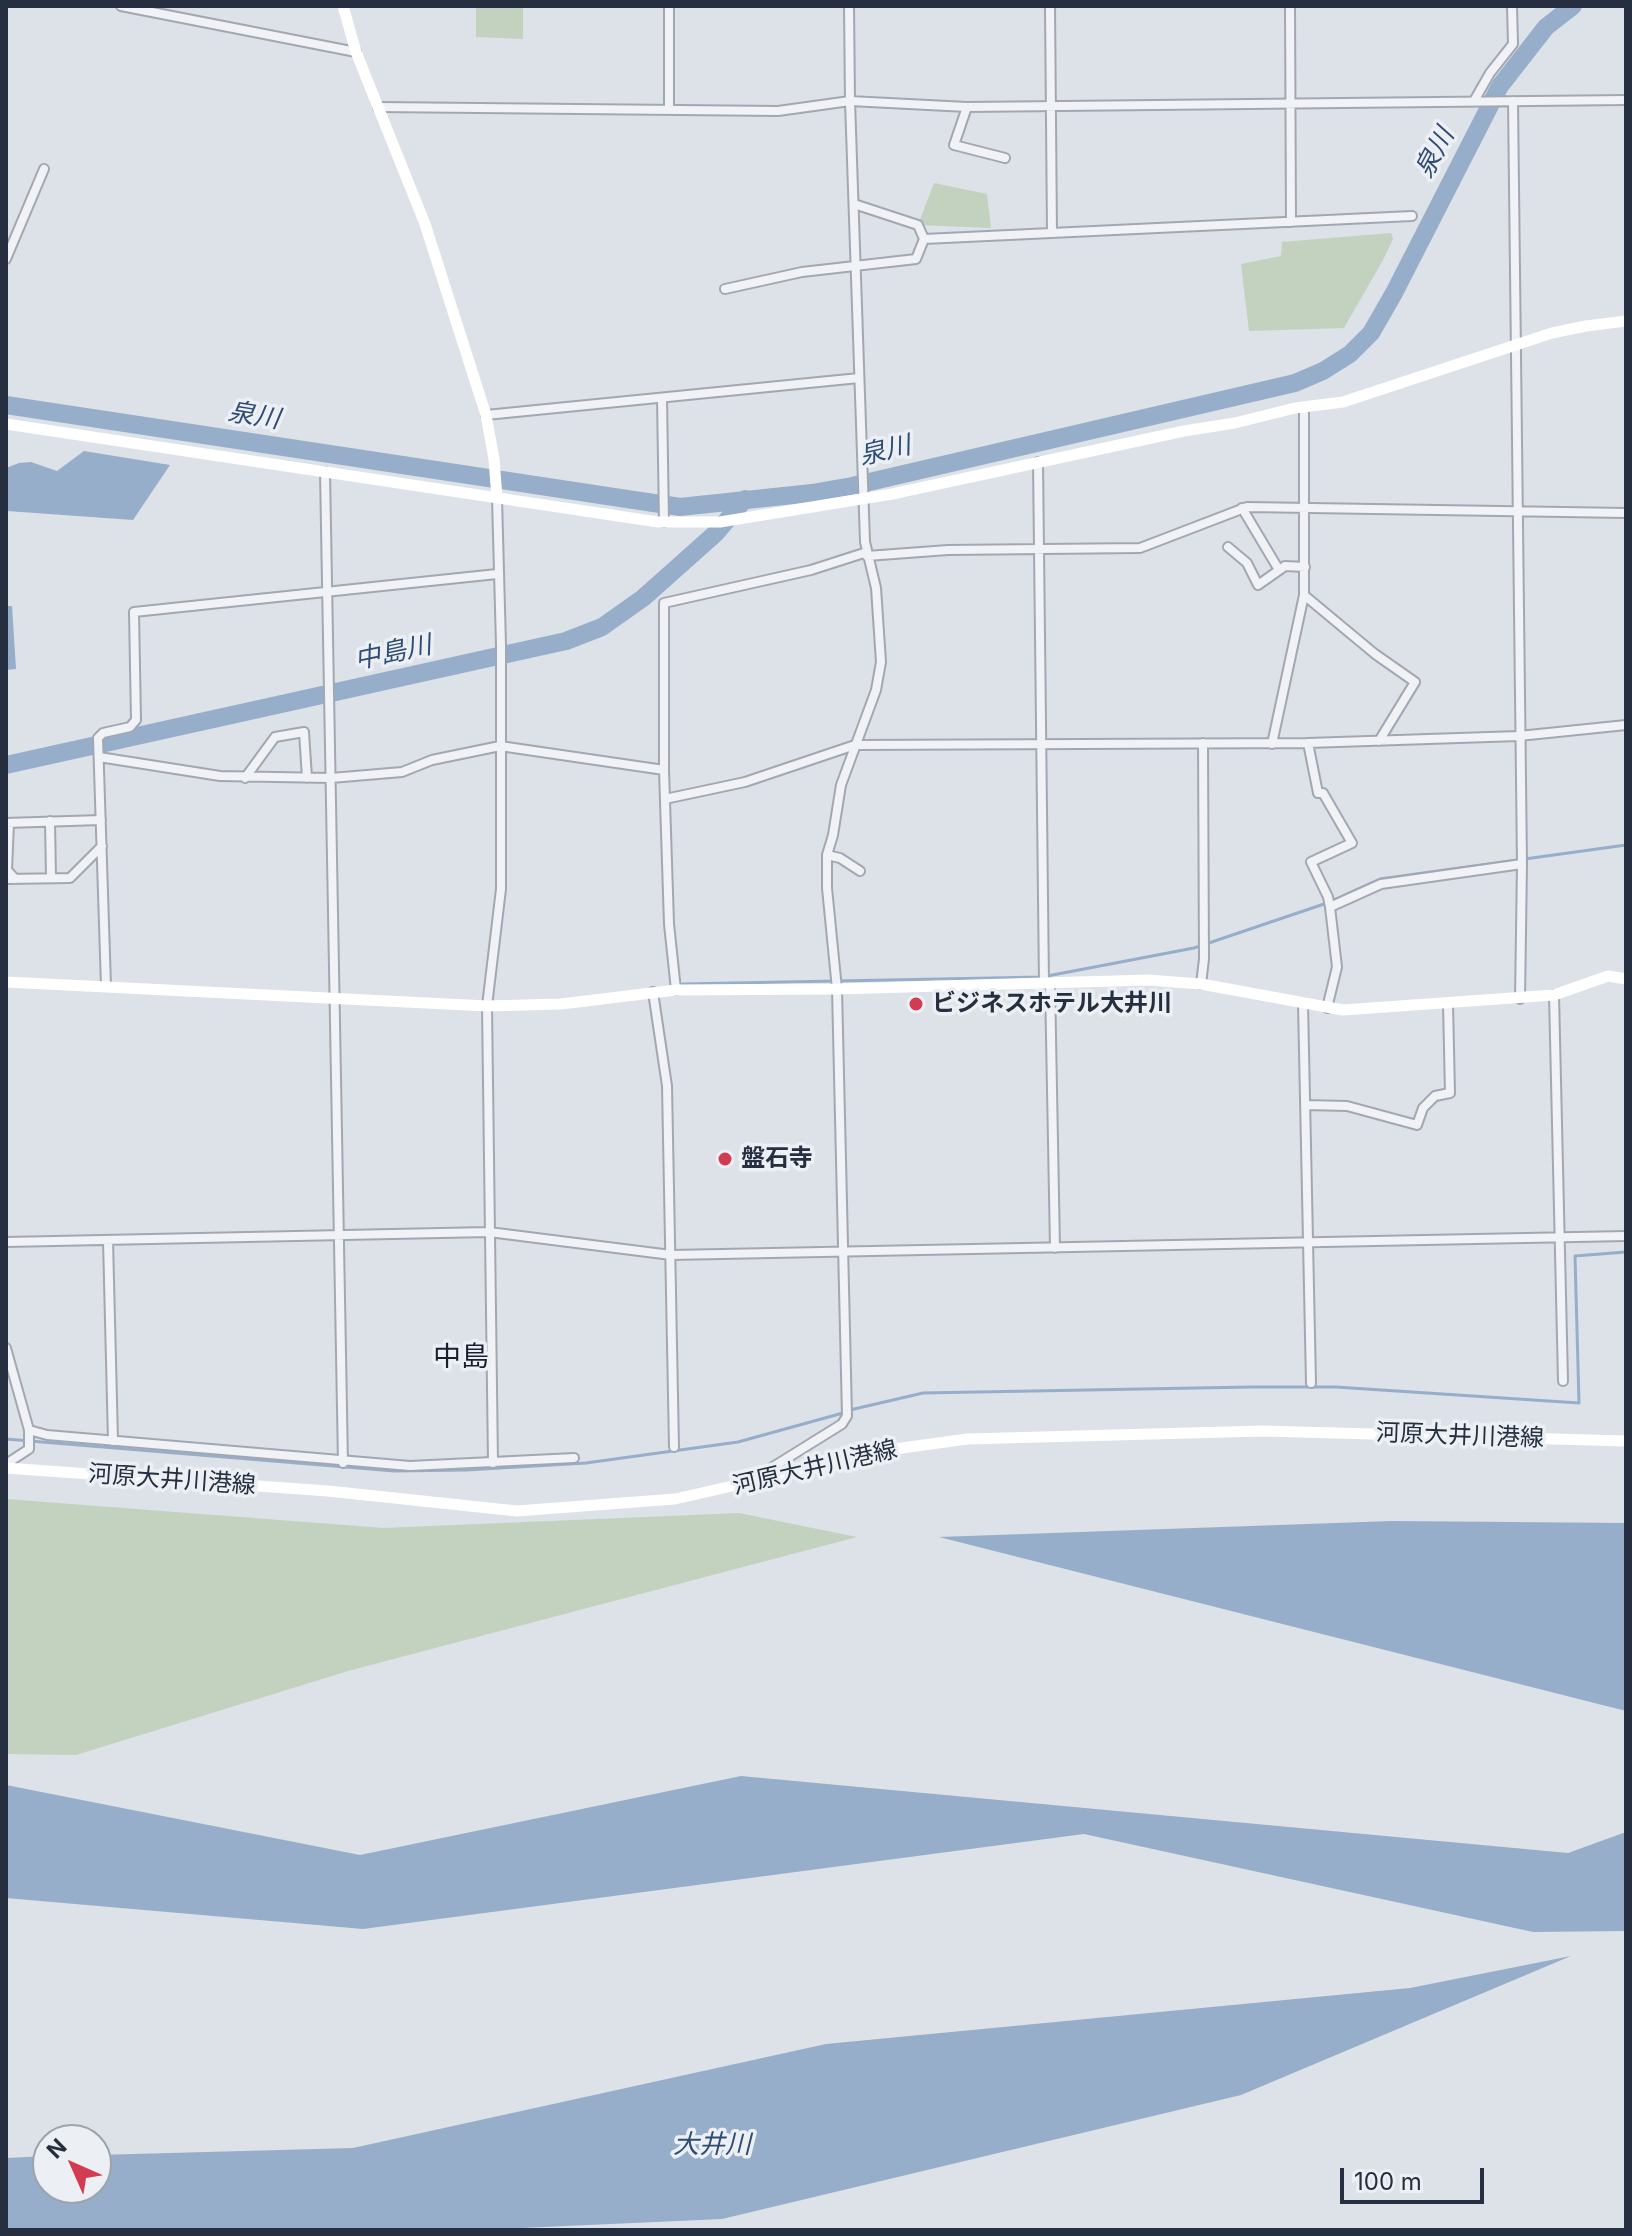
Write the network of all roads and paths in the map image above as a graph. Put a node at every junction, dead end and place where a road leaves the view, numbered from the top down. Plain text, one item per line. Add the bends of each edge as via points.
1 (121, 6) edge
2 (343, 6) edge
3 (669, 6) edge
4 (849, 6) edge
5 (1050, 6) edge
6 (1290, 6) edge
7 (1512, 6) edge
8 (356, 52) junction
9 (1626, 100) edge
10 (850, 101) junction
11 (1474, 101) junction
12 (1513, 101) junction
13 (1291, 103) junction
14 (1051, 106) junction
15 (378, 107) junction
16 (967, 107) junction
17 (669, 110) junction
18 (1005, 158) dead end
19 (44, 169) dead end
20 (854, 204) junction
21 (1412, 216) dead end
22 (1291, 222) junction
23 (1052, 233) junction
24 (924, 239) junction
25 (6, 259) edge
26 (855, 267) junction
27 (725, 289) dead end
28 (1626, 321) edge
29 (1515, 345) junction
30 (859, 378) junction
31 (662, 398) junction
32 (1304, 409) junction
33 (486, 415) junction
34 (6, 424) edge
35 (1038, 462) junction
36 (325, 472) junction
37 (497, 498) junction
38 (863, 499) junction
39 (1242, 508) junction
40 (1305, 508) junction
41 (1516, 511) junction
42 (1626, 513) edge
43 (664, 522) junction
44 (1040, 547) junction
45 (1228, 547) dead end
46 (867, 554) junction
47 (1305, 567) junction
48 (1279, 570) junction
49 (497, 574) junction
50 (326, 591) junction
51 (1304, 595) junction
52 (1626, 725) edge
53 (1519, 736) junction
54 (1379, 741) junction
55 (1203, 743) junction
56 (1308, 743) junction
57 (1042, 744) junction
58 (1272, 744) junction
59 (855, 745) junction
60 (500, 746) junction
61 (99, 757) junction
62 (664, 770) junction
63 (245, 778) junction
64 (307, 778) junction
65 (331, 778) junction
66 (665, 799) junction
67 (101, 820) junction
68 (50, 821) junction
69 (8, 823) edge
70 (102, 846) junction
71 (827, 855) junction
72 (1522, 864) junction
73 (860, 871) dead end
74 (51, 878) junction
75 (10, 879) edge
76 (1329, 904) junction
77 (1626, 979) edge
78 (6, 982) edge
79 (1046, 983) junction
80 (1201, 984) junction
81 (106, 986) junction
82 (837, 989) junction
83 (676, 990) junction
84 (653, 992) junction
85 (1554, 995) junction
86 (334, 998) junction
87 (1520, 999) junction
88 (1303, 1003) junction
89 (1448, 1004) junction
90 (487, 1006) junction
91 (1327, 1008) junction
92 (1306, 1105) junction
93 (489, 1232) junction
94 (339, 1235) junction
95 (1626, 1236) edge
96 (1560, 1237) junction
97 (108, 1240) junction
98 (6, 1242) edge
99 (1309, 1243) junction
100 (1055, 1248) junction
101 (843, 1253) junction
102 (671, 1255) junction
103 (6, 1348) edge
104 (1563, 1381) dead end
105 (1311, 1383) dead end
106 (29, 1432) junction
107 (113, 1441) junction
108 (1626, 1441) edge
109 (674, 1447) dead end
110 (574, 1458) dead end
111 (343, 1463) junction
112 (493, 1463) junction
113 (6, 1466) edge
114 (758, 1480) junction

1 - 8 street
2 - 8 street
3 - 17 street
4 - 10 street
5 - 14 street
6 - 13 street
7 - 11 street via 1513,44
8 - 15 street
9 - 12 street
10 - 16 street
10 - 17 street via 778,111
10 - 20 street
11 - 12 street
11 - 13 street
12 - 29 street
13 - 14 street
13 - 22 street
14 - 16 street
14 - 23 street
15 - 17 street
15 - 33 street via 425,224
16 - 18 street via 954,145
19 - 25 street
20 - 24 street via 918,225
20 - 26 street
21 - 22 street
22 - 23 street
23 - 24 street
24 - 26 street via 916,259
26 - 27 street
26 - 30 street
28 - 29 street
29 - 32 street via 1343,402
29 - 41 street
30 - 31 street
30 - 38 street
31 - 33 street
31 - 43 street
32 - 35 street
32 - 40 street
33 - 37 street
34 - 36 street
35 - 38 street
35 - 44 street
36 - 37 street
36 - 50 street
37 - 43 street
37 - 49 street
38 - 43 street via 720,522
38 - 46 street
39 - 40 street
39 - 44 street via 1140,548
39 - 48 street
40 - 41 street
40 - 47 street
41 - 42 street
41 - 53 street
44 - 46 street
44 - 57 street
45 - 48 street via 1247,563 1258,585
46 - 59 street via 876,588 881,662
46 - 62 street via 664,603
47 - 48 street
47 - 51 street
49 - 50 street
49 - 60 street
50 - 61 street via 134,612 136,720 130,727 103,733 98,738
50 - 65 street
51 - 54 street via 1415,682
51 - 58 street
52 - 53 street
53 - 54 street
53 - 72 street
54 - 56 street
55 - 57 street
55 - 58 street
55 - 80 street
56 - 58 street
56 - 76 street via 1318,793 1323,793 1352,843 1311,862
57 - 59 street
57 - 79 street
59 - 66 street via 745,782
59 - 71 street
60 - 62 street
60 - 65 street via 402,772
60 - 90 street via 501,889
61 - 63 street
61 - 67 street
62 - 66 street
63 - 64 street
63 - 64 street via 275,737 304,732
64 - 65 street
65 - 86 street
66 - 83 street
67 - 68 street
67 - 70 street
68 - 69 street
68 - 74 street
69 - 75 street
70 - 74 street via 70,878
70 - 81 street
71 - 73 street
71 - 82 street
72 - 76 street via 1381,884
72 - 87 street
74 - 75 street
76 - 91 street via 1337,967
77 - 85 street via 1608,976
78 - 81 street
79 - 80 street
79 - 82 street
79 - 100 street
80 - 88 street
81 - 86 street
82 - 83 street
82 - 101 street
83 - 84 street
84 - 90 street via 561,1004
84 - 102 street via 667,1086
85 - 87 street
85 - 96 street
86 - 90 street
86 - 94 street
87 - 89 street
88 - 91 street
88 - 92 street
89 - 91 street
89 - 92 street via 1450,1093 1435,1096 1417,1125 1347,1106
90 - 93 street
92 - 99 street
93 - 94 street
93 - 102 street
93 - 112 street
94 - 97 street
94 - 111 street
95 - 96 street
96 - 99 street
96 - 104 street
97 - 98 street
97 - 107 street
99 - 100 street
99 - 105 street
100 - 101 street
101 - 102 street
101 - 114 street via 847,1416
102 - 109 street
103 - 106 street
106 - 107 street
106 - 113 street via 29,1449
107 - 111 street
108 - 114 street, 河原大井川港線 via 1263,1431 967,1439 895,1449
110 - 112 street
111 - 112 street
113 - 114 street, 河原大井川港線 via 517,1511 675,1499

